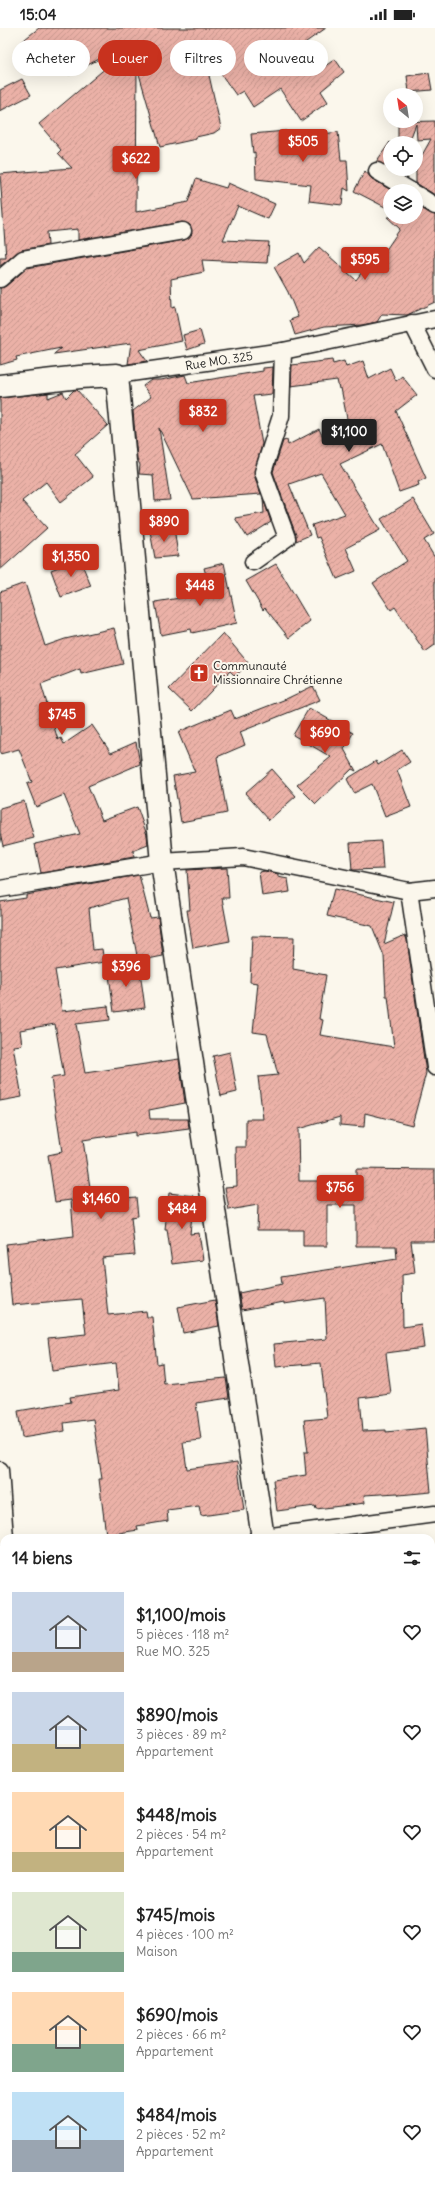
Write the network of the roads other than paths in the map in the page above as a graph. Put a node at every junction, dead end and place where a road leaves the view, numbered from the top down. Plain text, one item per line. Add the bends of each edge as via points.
1 (377, 171) dead end
2 (399, 184) edge
3 (423, 198) edge
4 (435, 206) edge
5 (183, 231) dead end
6 (0, 279) edge
7 (435, 319) edge
8 (412, 323) junction
9 (283, 351) junction
10 (435, 369) edge
11 (117, 375) junction
12 (0, 386) edge
13 (253, 562) dead end
14 (162, 862) junction
15 (0, 888) edge
16 (435, 888) edge
17 (409, 891) junction
18 (435, 1067) edge
19 (0, 1470) edge
20 (435, 1514) edge
21 (5, 1534) edge
22 (260, 1534) edge
23 (290, 1534) edge

1 - 2 street
3 - 4 street
5 - 6 street via 23,259
7 - 8 street, Rue MO. 325
8 - 9 street, Rue MO. 325
8 - 10 street
9 - 11 street, Rue MO. 325
9 - 13 street via 281,416 263,472 287,538
11 - 12 street, Rue MO. 325 via 80,376
11 - 14 street
14 - 15 street
14 - 17 street via 243,857
14 - 22 street
16 - 17 street
17 - 18 street
19 - 21 street
20 - 23 street

